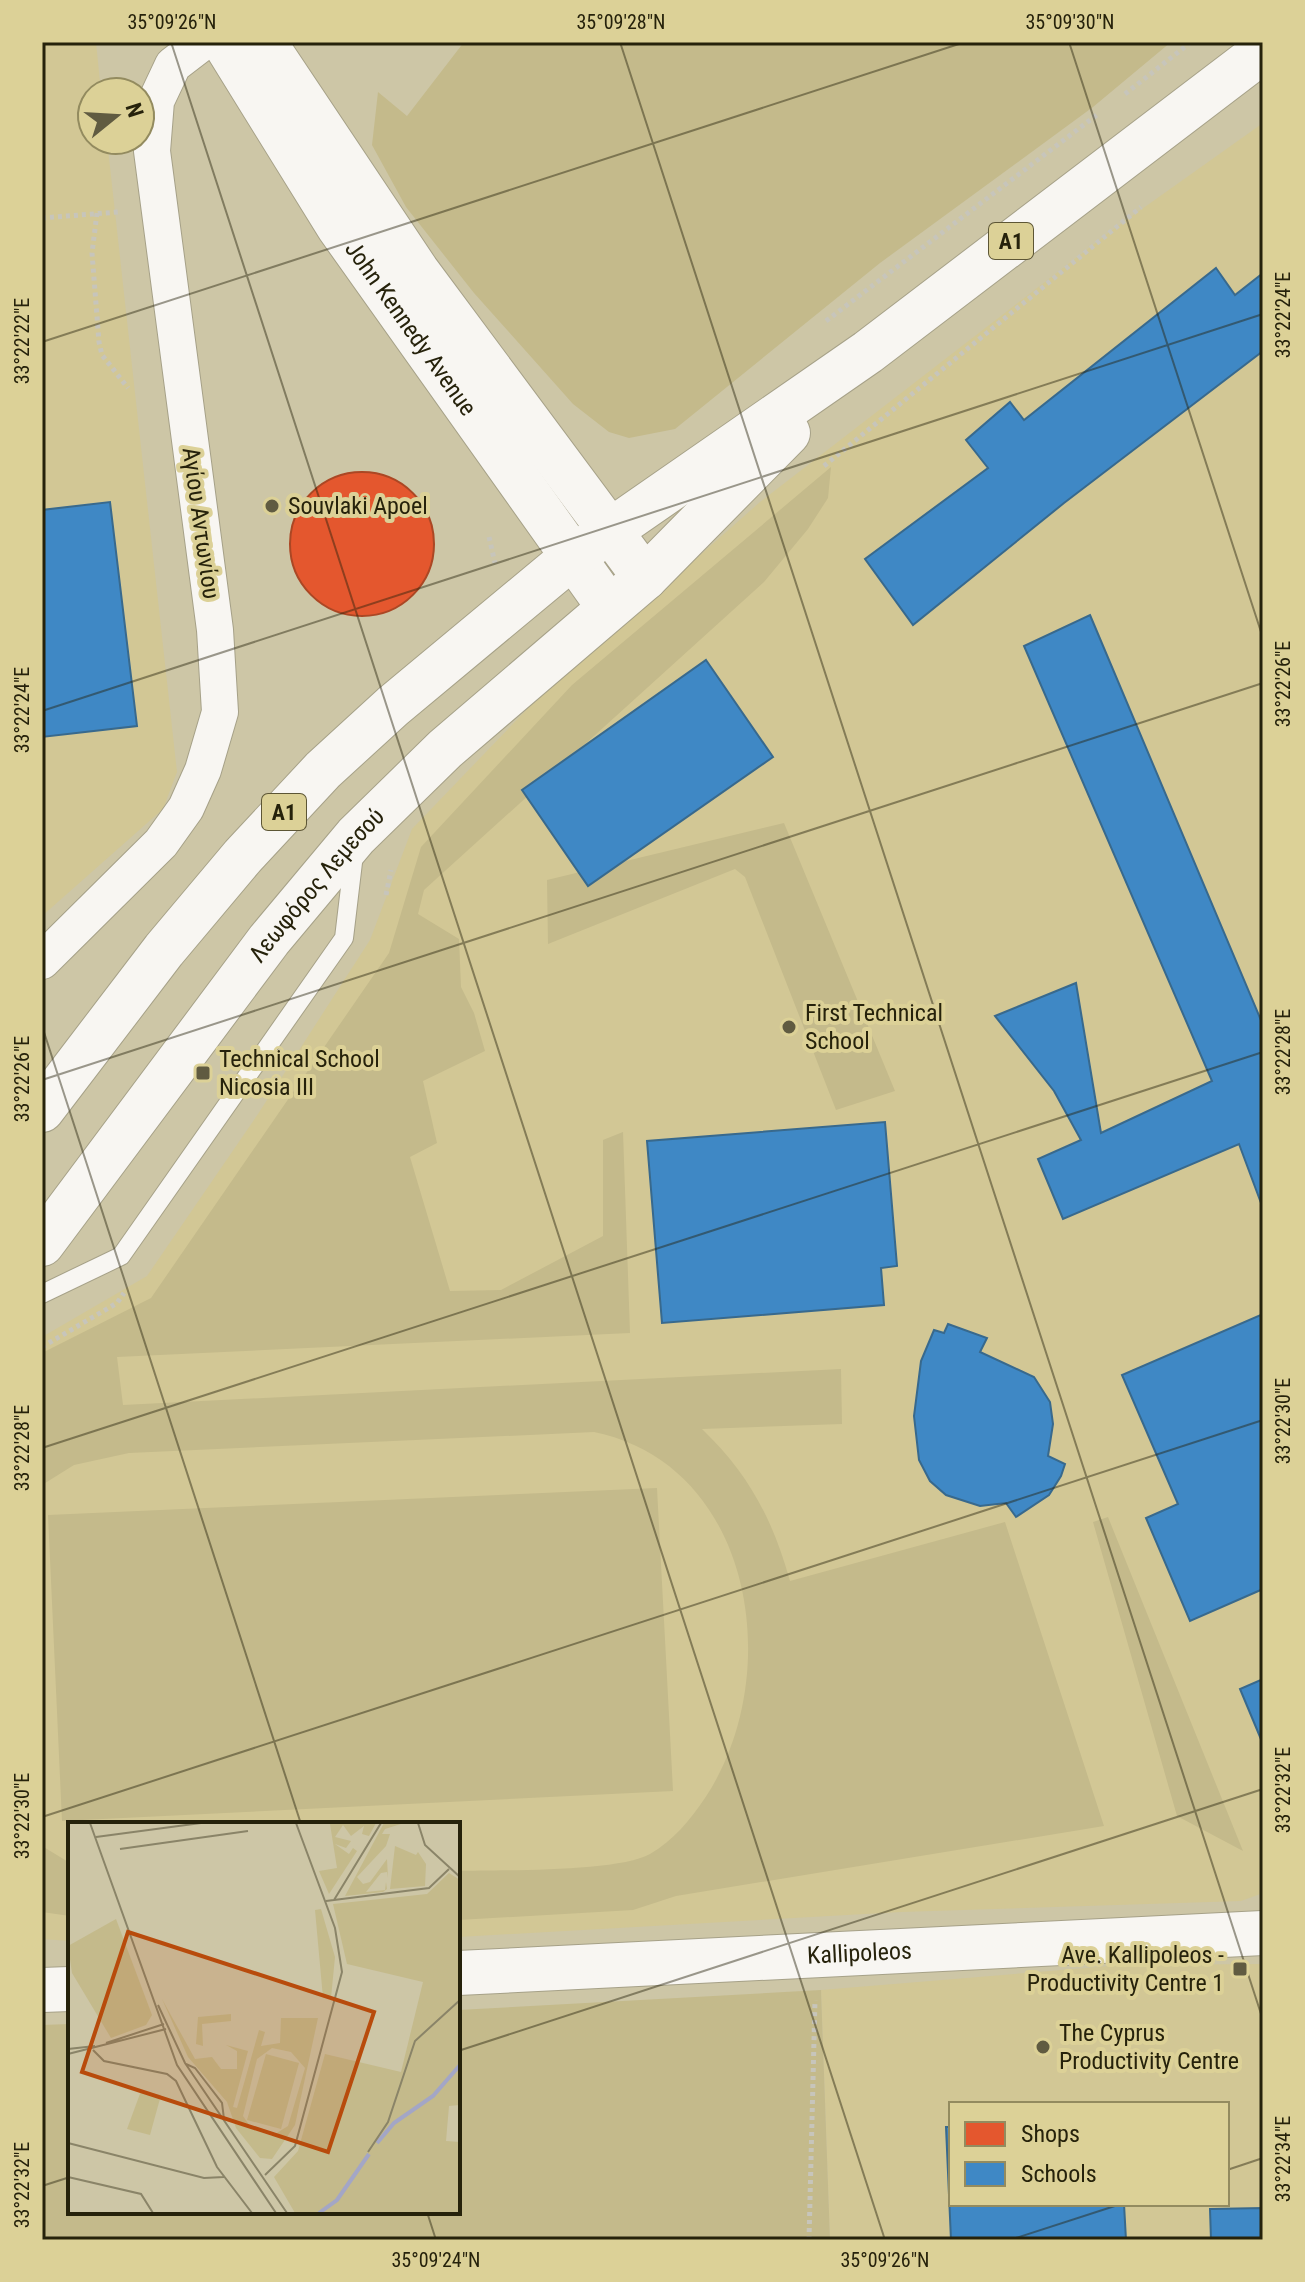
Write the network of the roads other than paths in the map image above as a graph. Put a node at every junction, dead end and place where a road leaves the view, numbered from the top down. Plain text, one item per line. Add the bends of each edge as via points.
1 (203, 42) edge
2 (224, 42) edge
3 (264, 42) edge
4 (1263, 51) edge
5 (868, 352) junction
6 (612, 532) junction
7 (571, 558) junction
8 (645, 578) junction
9 (608, 606) junction
10 (356, 836) junction
11 (42, 961) edge
12 (42, 1110) edge
13 (42, 1244) edge
14 (42, 1294) edge
15 (1263, 1933) edge
16 (460, 1973) edge
17 (68, 1989) edge
18 (42, 1990) edge

1 - 11 street, Αγίου Αντωνίου via 173,65 156,101 152,151 215,630 220,712 203,770 169,832
2 - 7 main road, John Kennedy Avenue via 338,226
3 - 6 main road, John Kennedy Avenue via 417,271
4 - 5 main road, A1
5 - 6 main road, A1
5 - 8 main road, A1
6 - 7 main road, A1
6 - 8 main road, John Kennedy Avenue
7 - 9 main road, John Kennedy Avenue
7 - 12 main road, A1 via 492,620 323,770 164,950
8 - 9 main road, Λεωφόρος Λεμεσού / A1
9 - 10 main road, Λεωφόρος Λεμεσού / A1 via 445,749
10 - 13 main road, Λεωφόρος Λεμεσού / A1 via 269,940
10 - 14 lane via 344,938 121,1256
15 - 16 main road, Kallipoleos
17 - 18 main road

